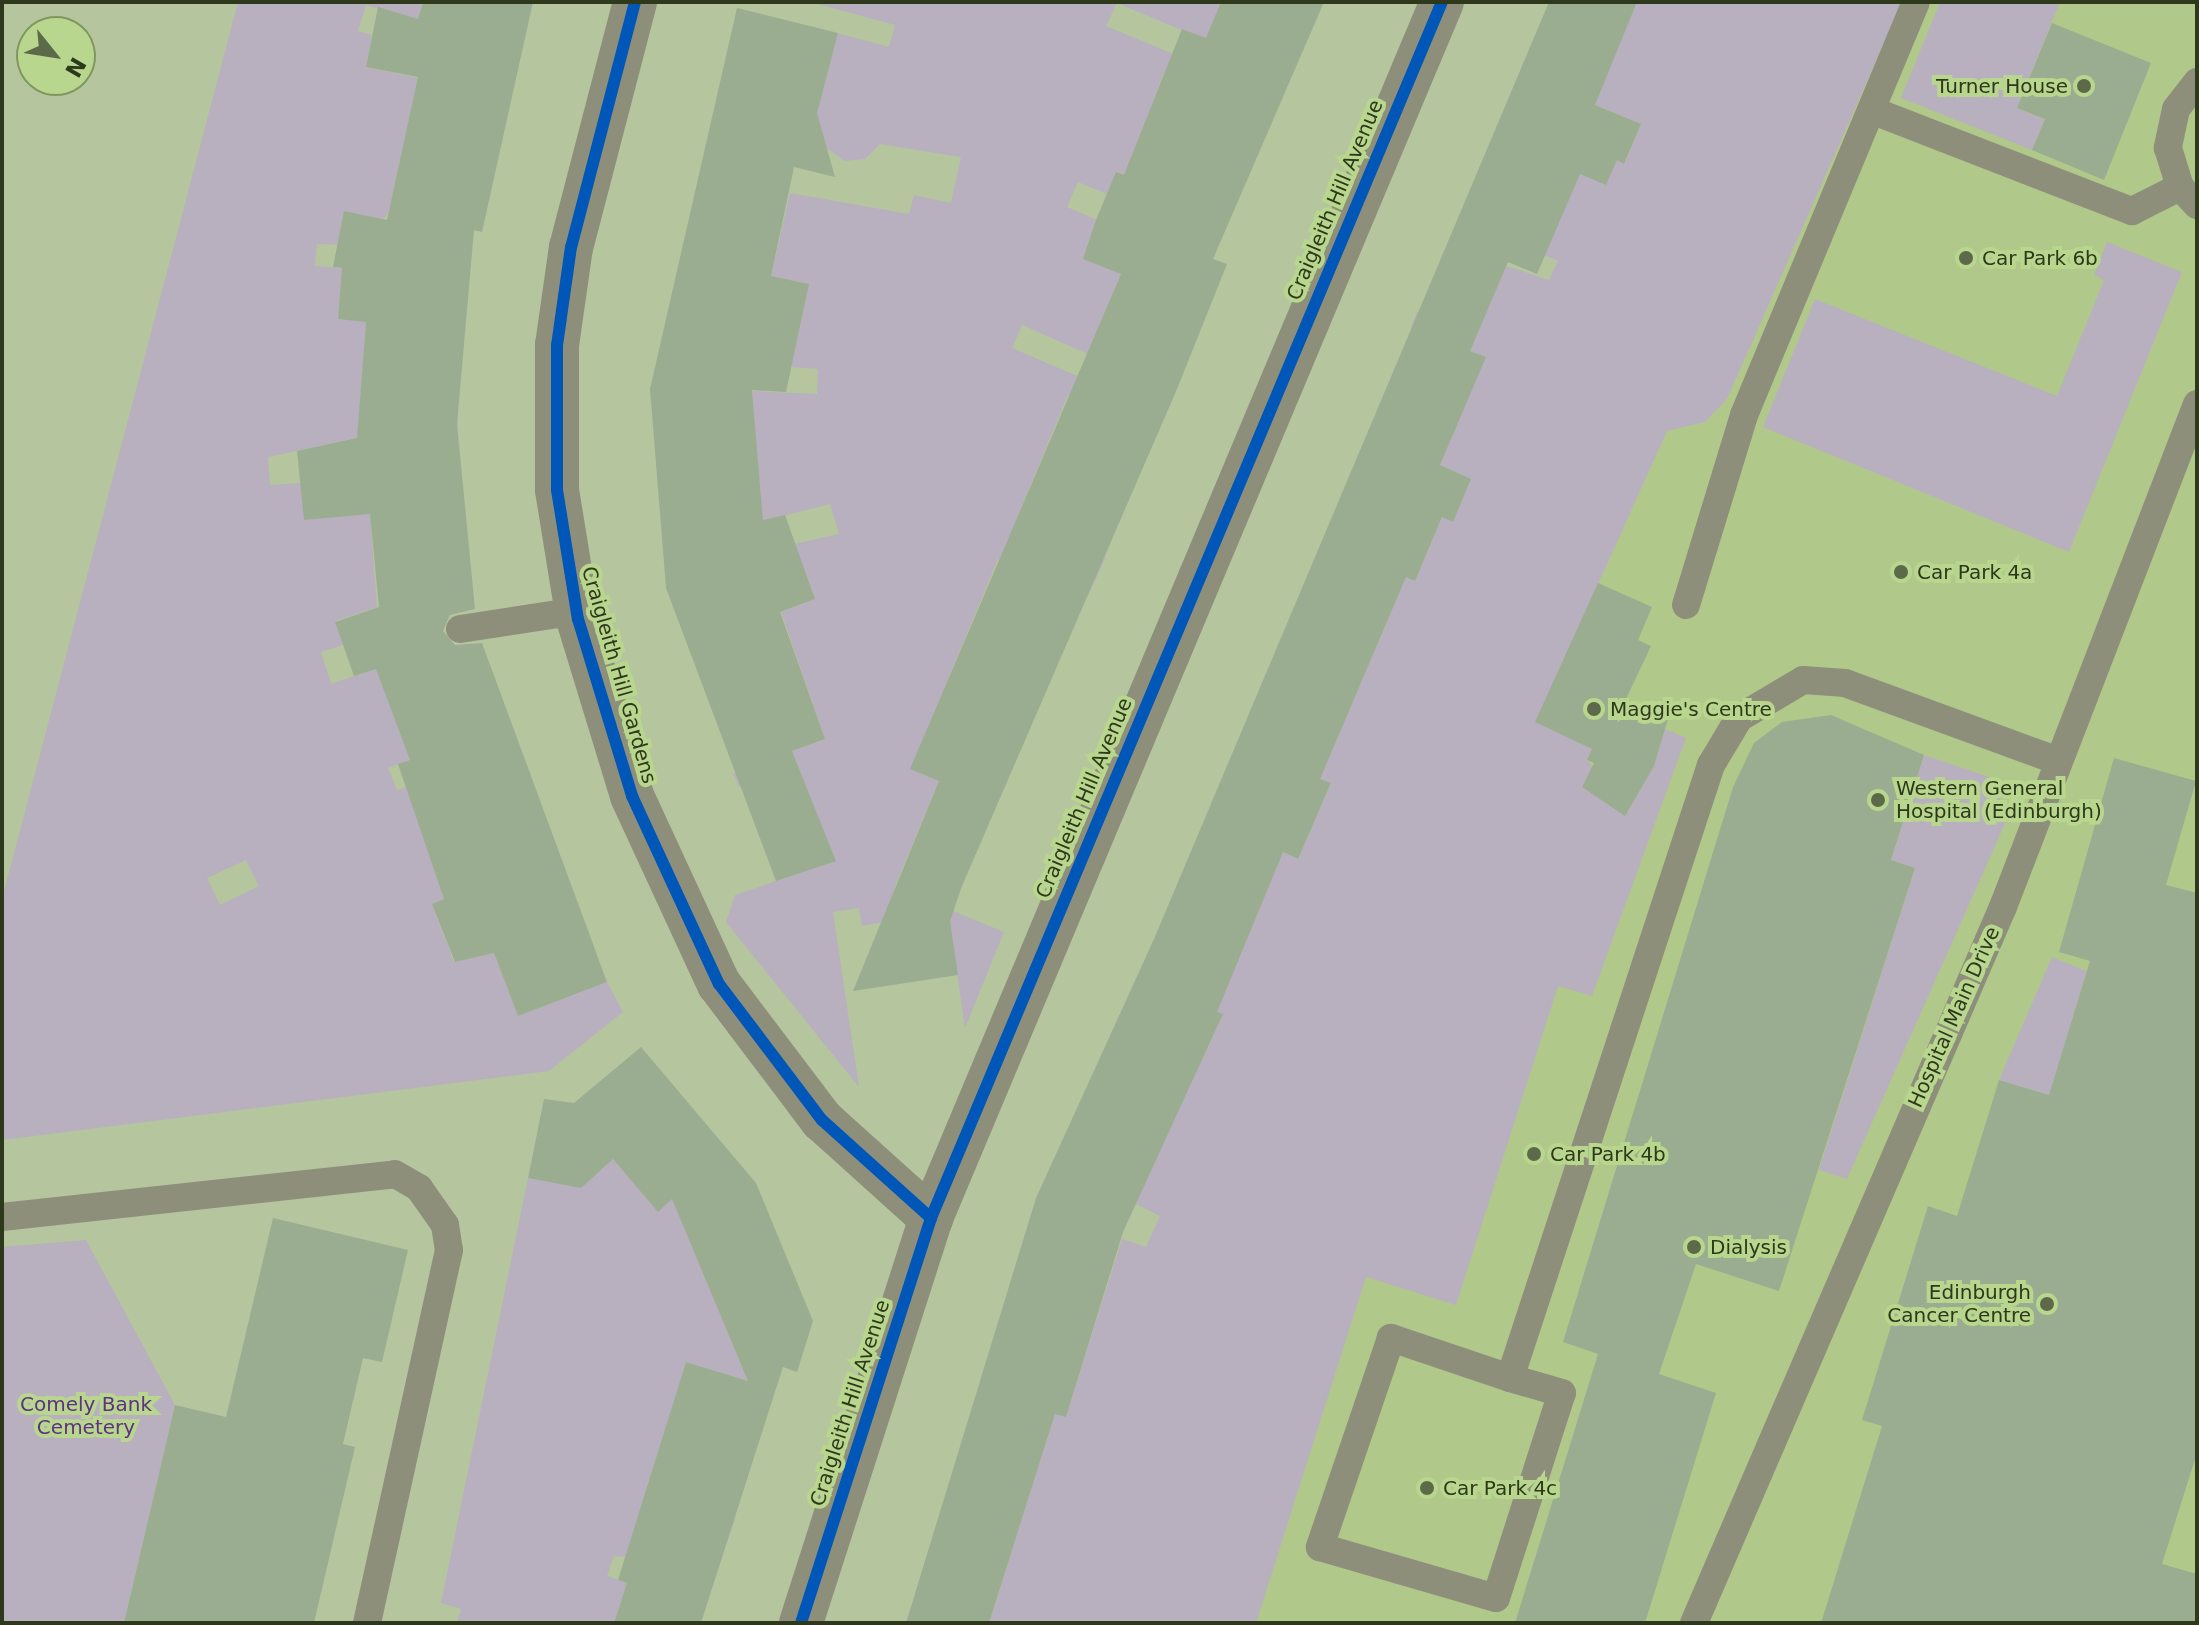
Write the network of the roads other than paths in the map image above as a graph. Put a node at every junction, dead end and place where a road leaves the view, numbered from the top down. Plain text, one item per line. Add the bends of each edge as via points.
1 (635, 2) edge
2 (1442, 2) edge
3 (1916, 2) edge
4 (2197, 82) edge
5 (1871, 110) junction
6 (2188, 196) edge
7 (2197, 404) edge
8 (1686, 605) dead end
9 (577, 611) junction
10 (460, 629) dead end
11 (2058, 761) junction
12 (2, 1217) edge
13 (931, 1218) junction
14 (1510, 1378) junction
15 (367, 1623) edge
16 (801, 1623) edge
17 (1694, 1623) edge

1 - 9 street, Craigleith Hill Gardens via 571,247 557,345 557,490
2 - 13 street, Craigleith Hill Avenue
3 - 5 lane
4 - 6 lane via 2169,128
5 - 6 lane via 2132,211
5 - 8 lane via 1736,437
7 - 11 lane, Hospital Main Drive
9 - 10 lane
9 - 13 street, Craigleith Hill Gardens via 632,796 719,984 813,1111
11 - 14 lane via 1845,683 1803,680 1739,718 1711,765
11 - 17 lane, Hospital Main Drive via 2003,907
12 - 15 lane via 395,1174 419,1188 445,1225 449,1250
13 - 16 street, Craigleith Hill Avenue
14 - 14 lane via 1391,1338 1320,1547 1496,1598 1562,1393

